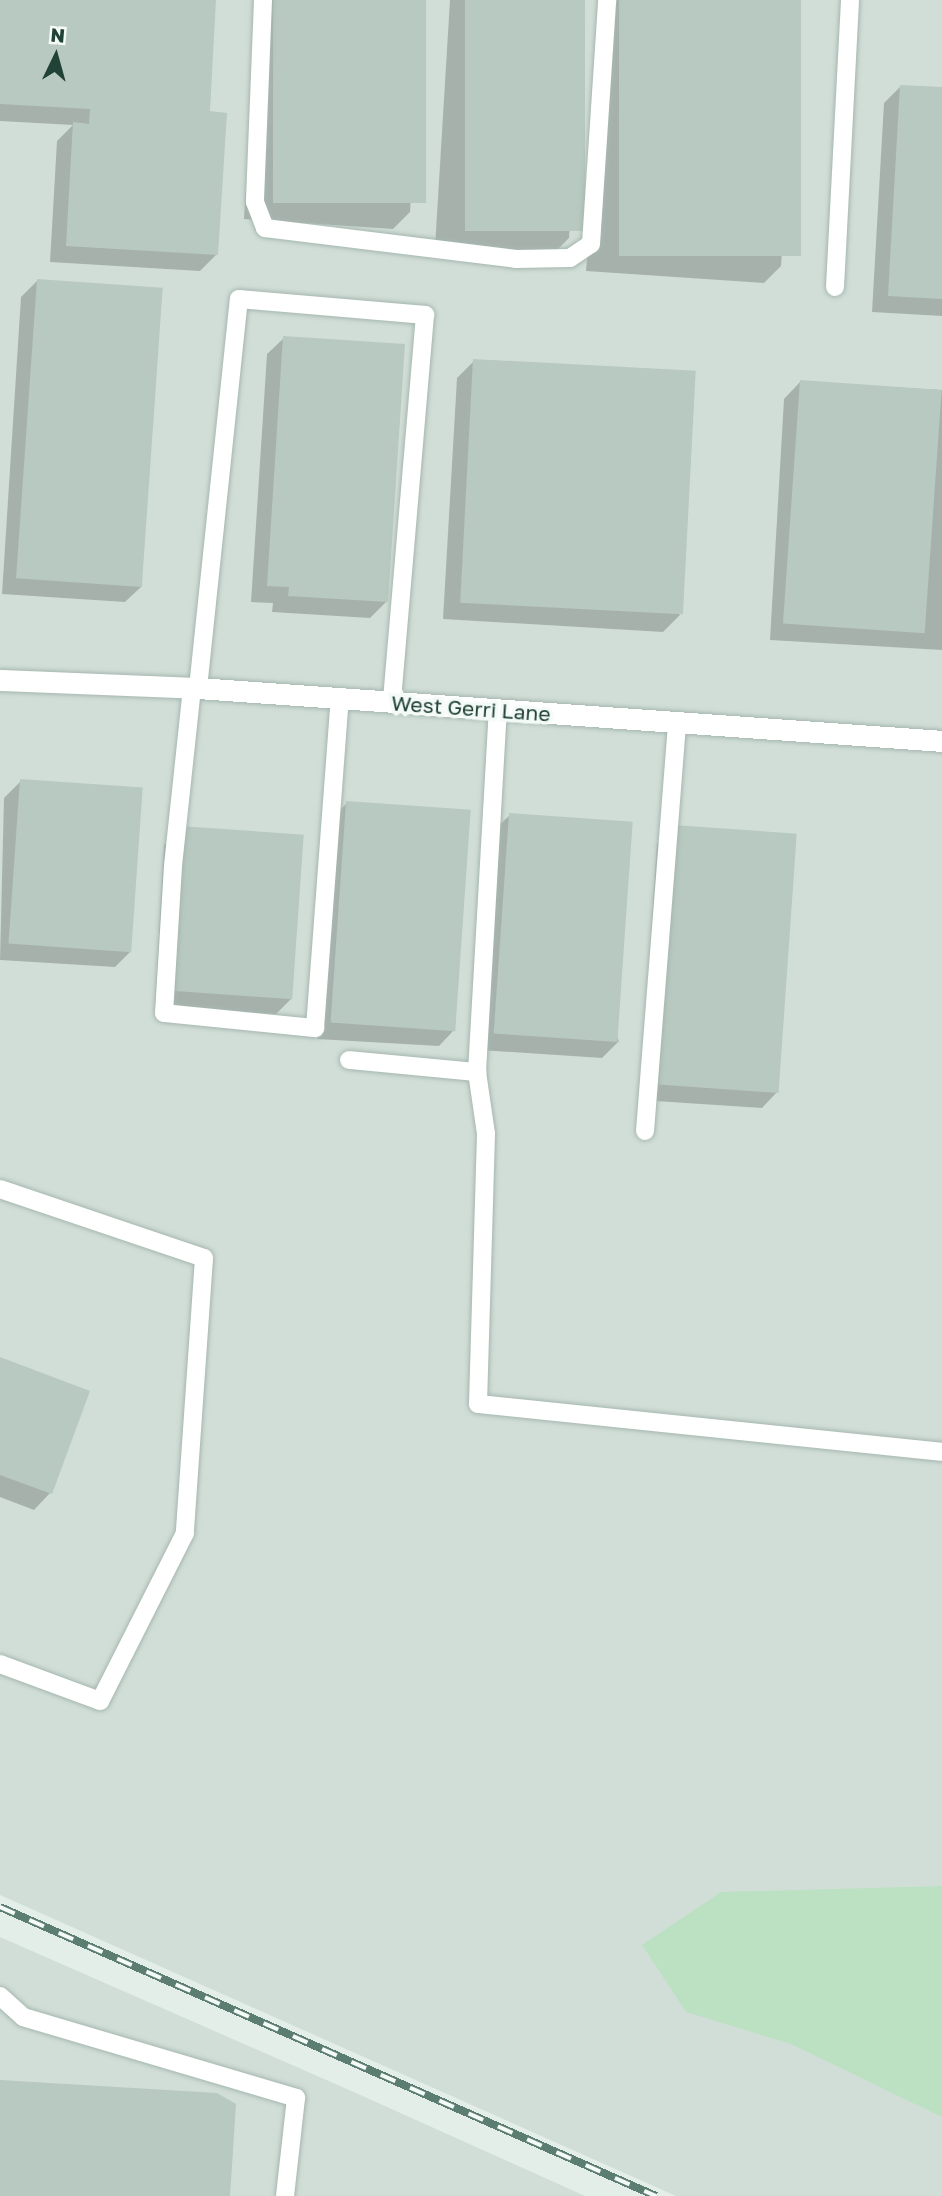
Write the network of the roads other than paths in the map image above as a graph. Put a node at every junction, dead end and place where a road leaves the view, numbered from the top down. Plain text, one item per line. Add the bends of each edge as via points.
1 (262, 0) edge
2 (607, 0) edge
3 (850, 0) edge
4 (835, 287) dead end
5 (0, 680) edge
6 (195, 688) junction
7 (340, 698) junction
8 (392, 702) junction
9 (498, 710) junction
10 (677, 723) junction
11 (942, 741) edge
12 (349, 1060) dead end
13 (477, 1072) junction
14 (645, 1131) dead end
15 (0, 1189) edge
16 (942, 1452) edge
17 (0, 1664) edge
18 (0, 1996) edge
19 (285, 2196) edge

1 - 2 lane via 255,202 265,228 516,259 570,258 591,244
3 - 4 lane
5 - 6 street, West Gerri Lane
6 - 7 street, West Gerri Lane
6 - 7 lane via 173,866 164,1013 315,1028
6 - 8 lane via 239,299 425,315
7 - 8 street, West Gerri Lane
8 - 9 street, West Gerri Lane
9 - 10 street, West Gerri Lane
9 - 13 lane
10 - 11 street, West Gerri Lane
10 - 14 lane
12 - 13 lane
13 - 16 lane via 486,1134 478,1404
15 - 17 lane via 204,1258 185,1533 100,1701
18 - 19 lane via 23,2017 296,2098

